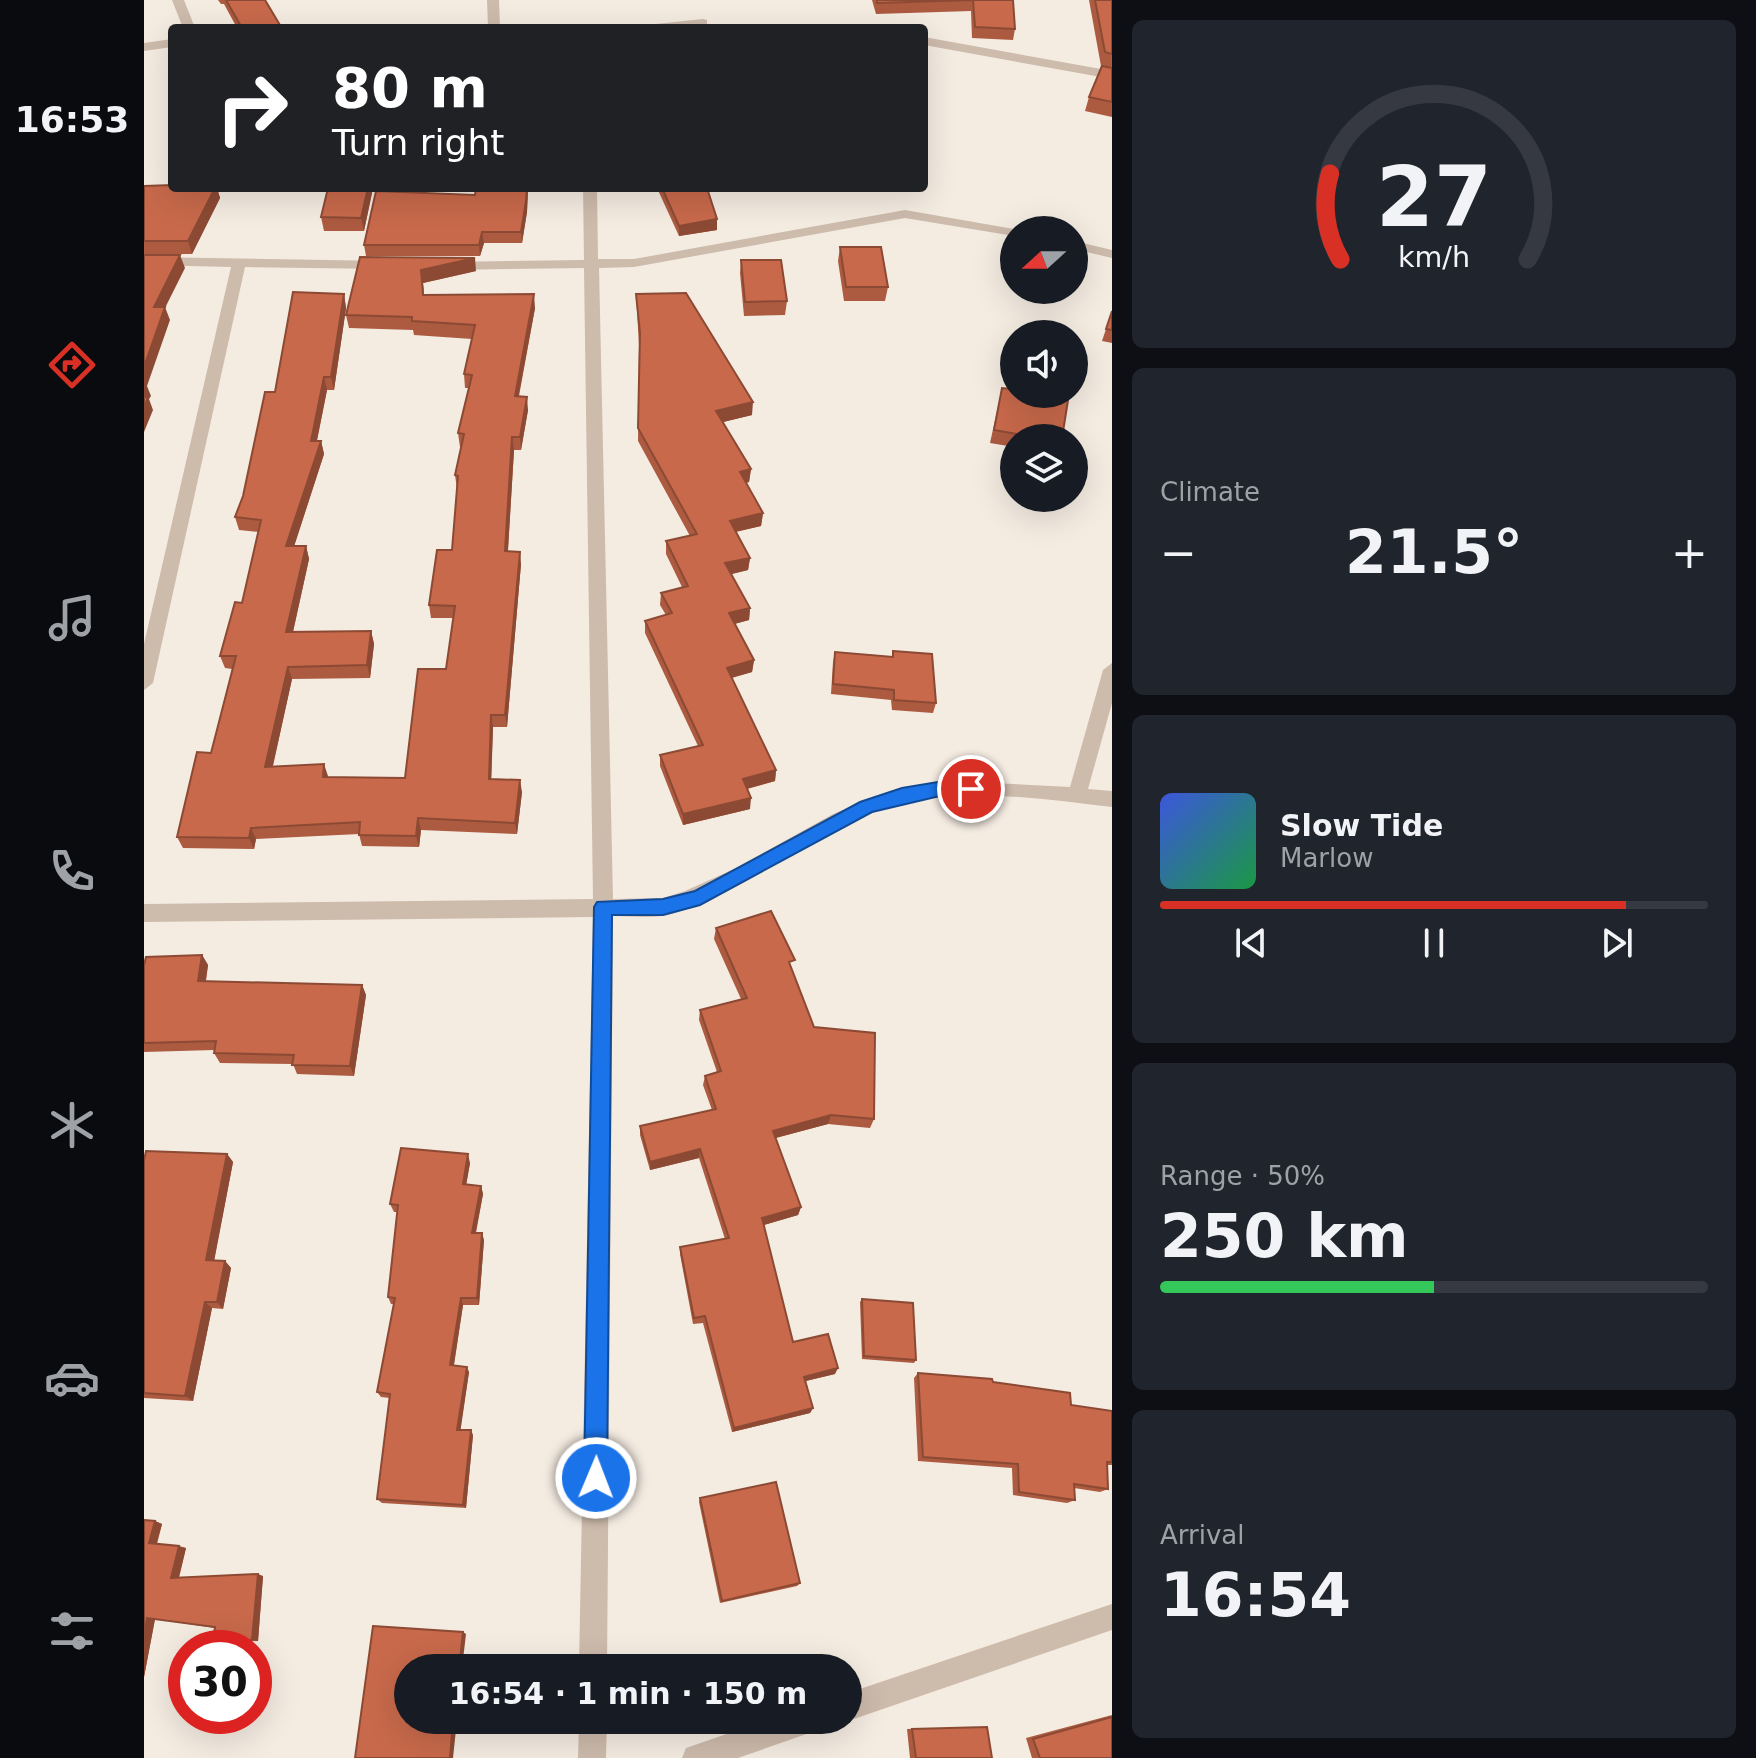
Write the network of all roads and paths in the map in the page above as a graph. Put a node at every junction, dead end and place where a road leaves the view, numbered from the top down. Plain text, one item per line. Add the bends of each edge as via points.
1 (178, 0) edge
2 (493, 0) edge
3 (703, 23) dead end
4 (187, 24) edge
5 (494, 24) edge
6 (694, 24) edge
7 (928, 42) edge
8 (168, 44) edge
9 (144, 47) edge
10 (1112, 75) edge
11 (590, 192) edge
12 (1000, 230) edge
13 (1088, 248) edge
14 (1112, 254) edge
15 (144, 261) edge
16 (239, 264) junction
17 (397, 265) edge
18 (590, 265) junction
19 (429, 266) edge
20 (1112, 670) edge
21 (144, 683) edge
22 (1077, 795) junction
23 (1112, 799) edge
24 (603, 907) junction
25 (144, 913) edge
26 (1112, 1617) edge
27 (593, 1654) edge
28 (862, 1702) edge
29 (593, 1734) edge
30 (767, 1734) edge
31 (592, 1758) edge
32 (696, 1758) edge

1 - 4 street
2 - 5 street
3 - 6 street
7 - 10 street
8 - 9 street
11 - 18 street
12 - 18 street via 905,214 634,263
13 - 14 street
15 - 16 street
16 - 17 street
16 - 21 street
18 - 19 street
18 - 24 street
20 - 22 street
22 - 23 street
22 - 24 street via 944,788 902,796 866,807 700,897 663,907
24 - 25 street
24 - 27 street
26 - 28 street
29 - 31 street
30 - 32 street

